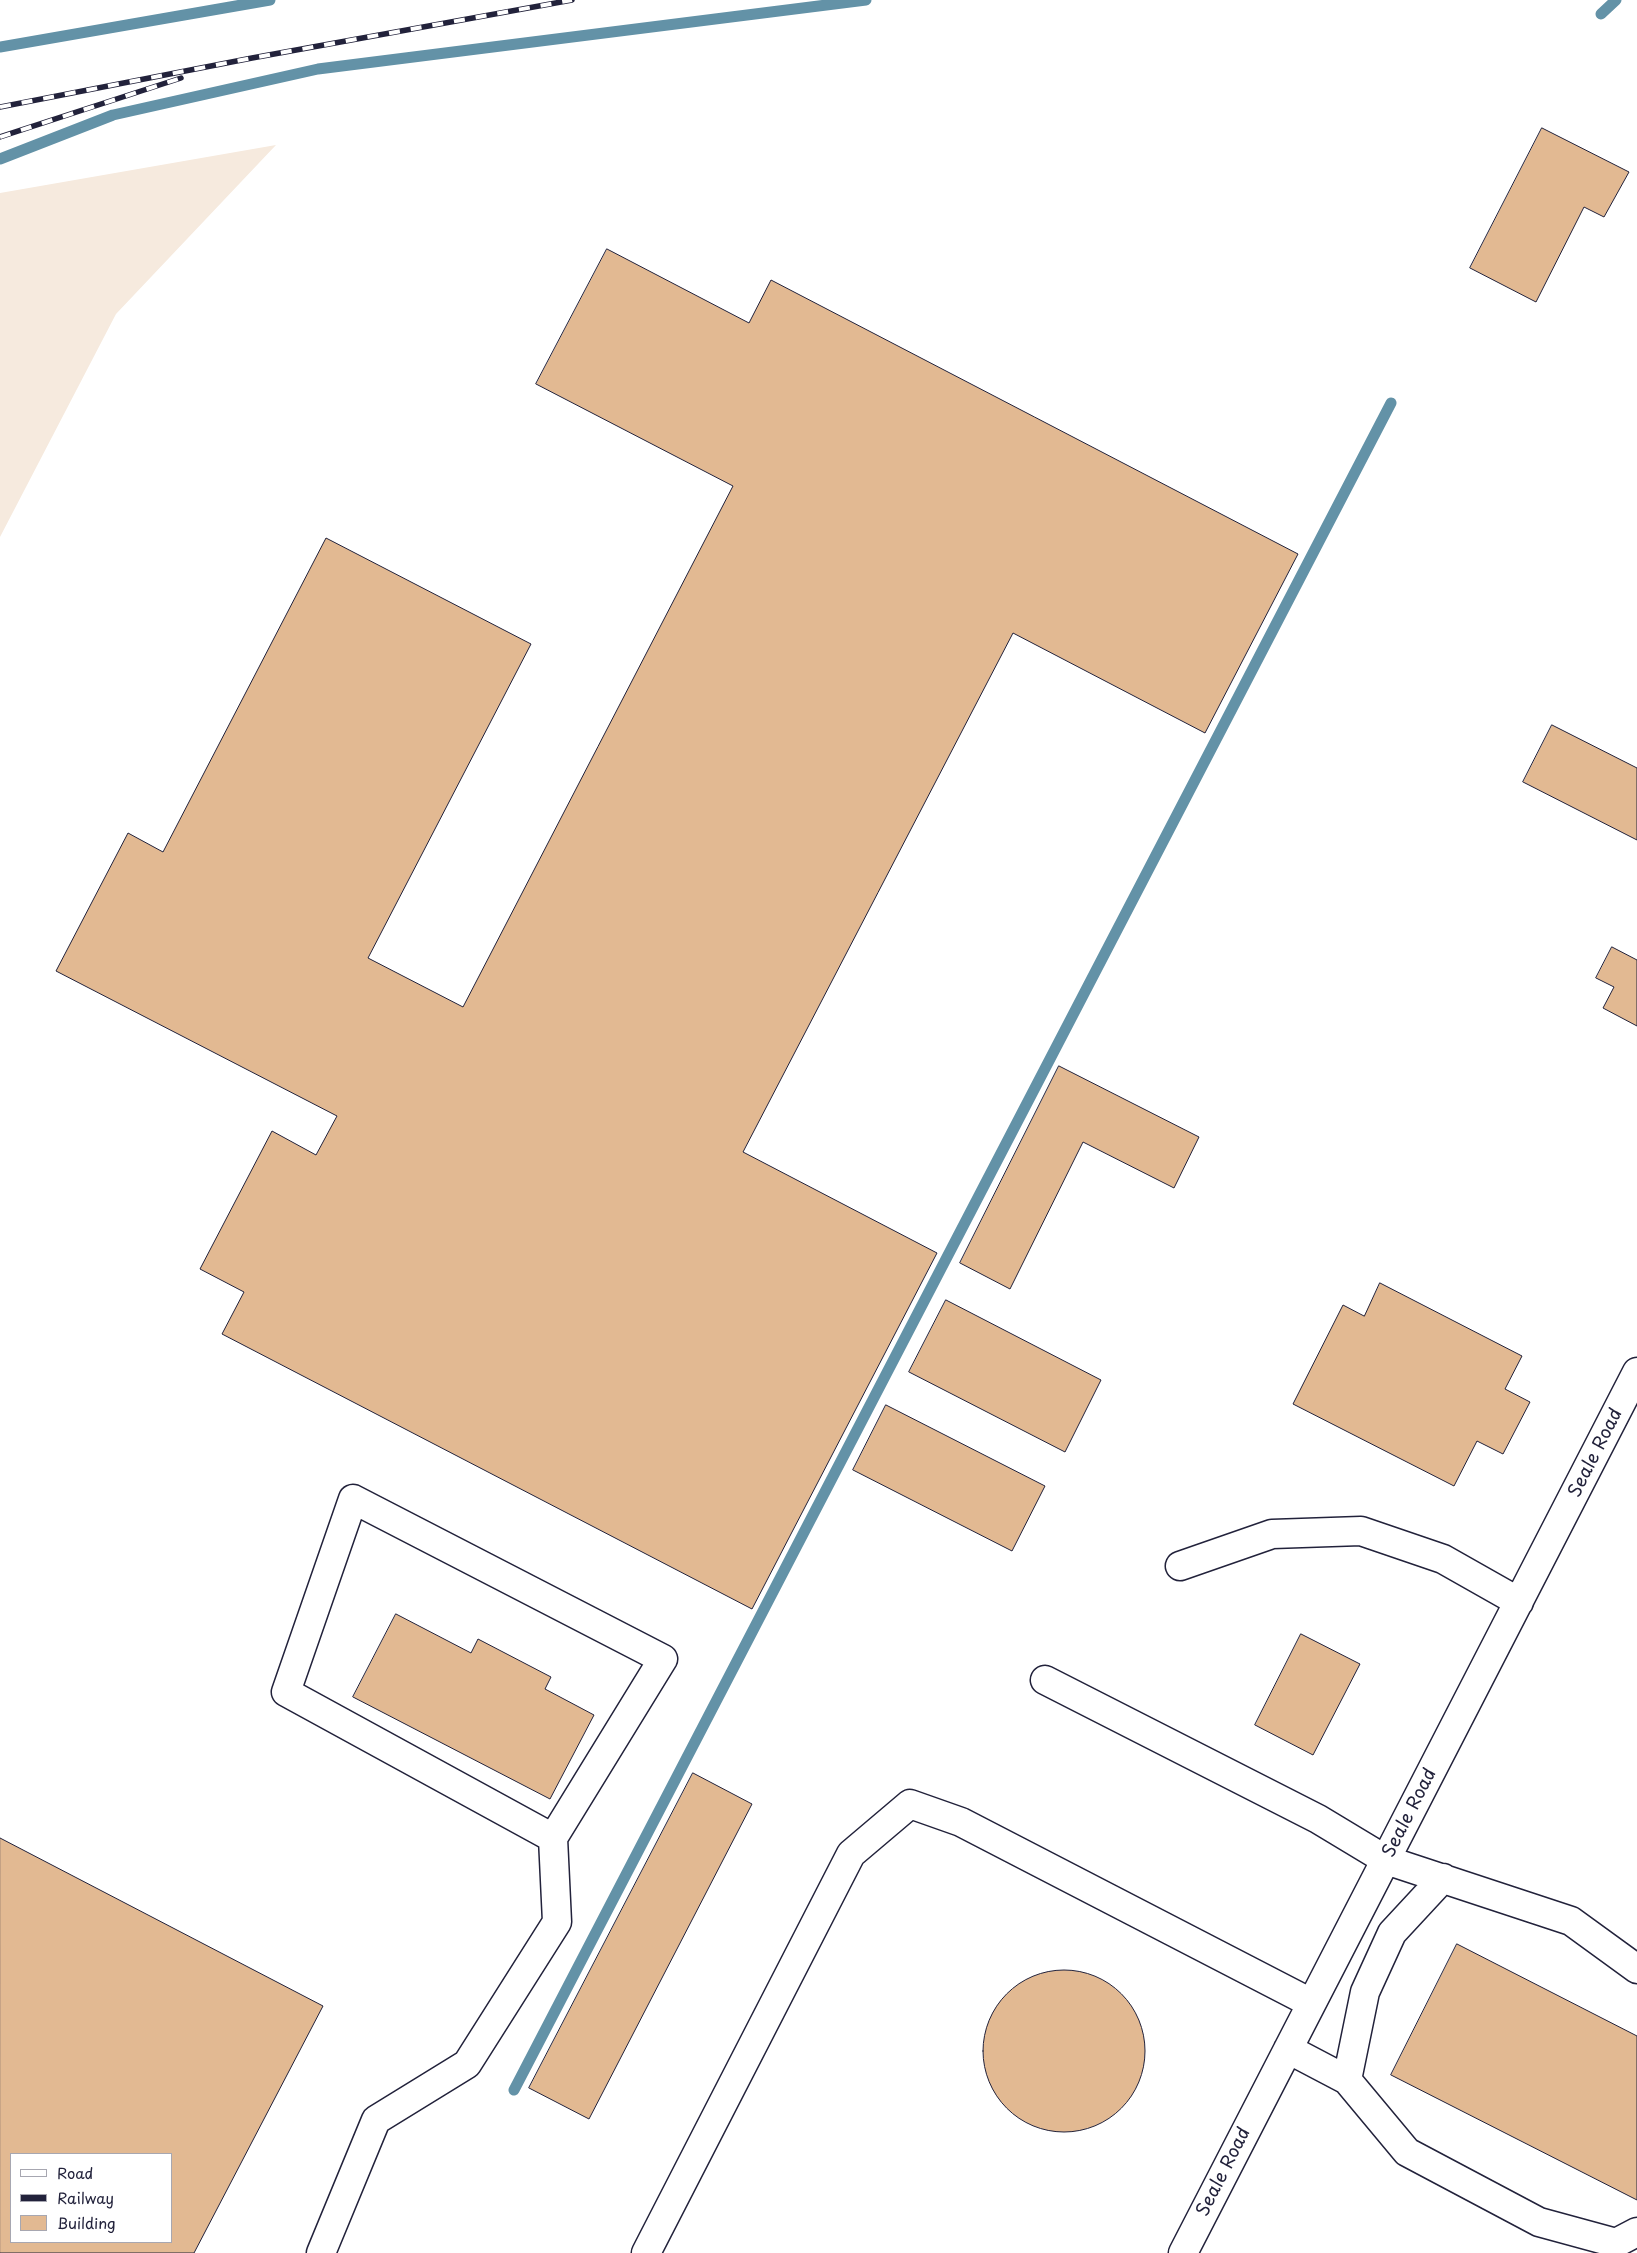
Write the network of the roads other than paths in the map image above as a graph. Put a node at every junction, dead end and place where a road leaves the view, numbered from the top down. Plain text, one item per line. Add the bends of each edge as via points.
1 (1637, 1372) edge
2 (1180, 1566) dead end
3 (1519, 1602) junction
4 (1045, 1680) dead end
5 (553, 1838) junction
6 (1386, 1860) junction
7 (1443, 1878) junction
8 (1637, 1968) edge
9 (1311, 2003) junction
10 (1288, 2049) junction
11 (1347, 2080) junction
12 (1637, 2232) edge
13 (321, 2253) edge
14 (646, 2253) edge
15 (1183, 2253) edge

1 - 3 street, Seale Road
2 - 3 street via 1272,1534 1361,1531 1443,1559
3 - 6 street, Seale Road
4 - 6 street via 1318,1819
5 - 5 street via 286,1692 353,1499 662,1659
5 - 13 street via 557,1922 467,2064 376,2120
6 - 7 street
6 - 9 street, Seale Road
7 - 8 street via 1570,1921
7 - 11 street via 1392,1933 1366,1992
9 - 10 street, Seale Road
9 - 14 street via 961,1822 910,1804 851,1854
10 - 11 street
10 - 15 street, Seale Road
11 - 12 street via 1407,2152 1539,2222 1616,2243

